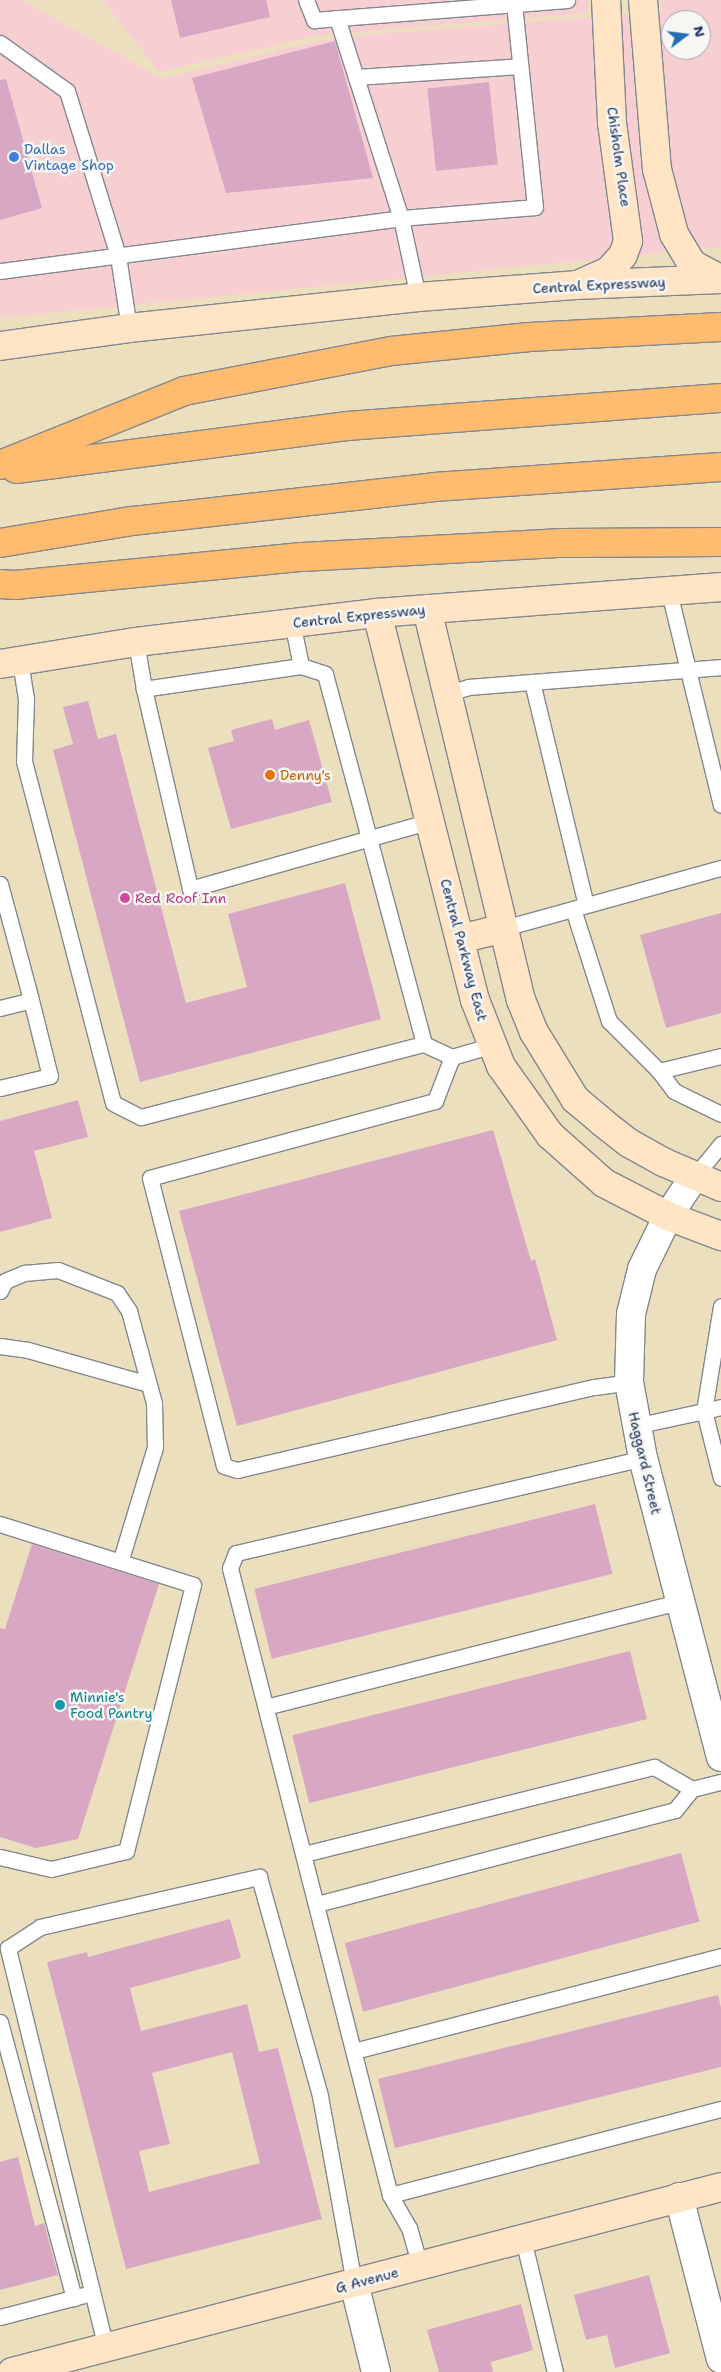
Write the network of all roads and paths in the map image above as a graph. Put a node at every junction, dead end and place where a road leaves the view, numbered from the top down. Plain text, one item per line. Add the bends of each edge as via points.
1 (306, 0) edge
2 (567, 0) edge
3 (606, 0) edge
4 (643, 0) edge
5 (514, 4) junction
6 (337, 18) junction
7 (0, 43) edge
8 (520, 66) junction
9 (356, 77) junction
10 (401, 218) junction
11 (118, 256) junction
12 (0, 272) edge
13 (720, 279) edge
14 (576, 285) junction
15 (418, 297) junction
16 (129, 328) junction
17 (721, 328) edge
18 (0, 346) edge
19 (721, 398) edge
20 (0, 465) edge
21 (721, 467) edge
22 (0, 472) edge
23 (721, 542) edge
24 (0, 543) edge
25 (0, 584) edge
26 (721, 587) edge
27 (669, 592) junction
28 (427, 609) junction
29 (378, 613) junction
30 (292, 622) junction
31 (136, 642) junction
32 (10, 662) edge
33 (301, 666) junction
34 (721, 667) edge
35 (686, 670) junction
36 (532, 682) junction
37 (144, 690) junction
38 (446, 692) junction
39 (721, 805) edge
40 (430, 821) junction
41 (371, 839) junction
42 (721, 868) edge
43 (0, 884) edge
44 (579, 907) junction
45 (504, 928) junction
46 (460, 939) junction
47 (31, 1000) junction
48 (0, 1008) edge
49 (532, 1026) junction
50 (424, 1044) junction
51 (493, 1045) junction
52 (721, 1056) edge
53 (452, 1057) junction
54 (659, 1071) junction
55 (0, 1088) edge
56 (721, 1114) edge
57 (721, 1144) edge
58 (694, 1177) junction
59 (721, 1187) edge
60 (668, 1216) junction
61 (721, 1236) edge
62 (0, 1291) edge
63 (721, 1306) edge
64 (0, 1346) edge
65 (629, 1382) junction
66 (148, 1384) junction
67 (721, 1407) edge
68 (704, 1411) junction
69 (635, 1426) junction
70 (643, 1458) junction
71 (721, 1478) edge
72 (0, 1524) edge
73 (120, 1562) junction
74 (679, 1602) junction
75 (266, 1707) junction
76 (721, 1757) edge
77 (721, 1782) edge
78 (692, 1789) junction
79 (304, 1854) junction
80 (0, 1857) edge
81 (317, 1904) junction
82 (721, 1956) edge
83 (0, 2022) edge
84 (354, 2051) junction
85 (721, 2109) edge
86 (721, 2187) edge
87 (390, 2195) junction
88 (680, 2197) junction
89 (523, 2239) junction
90 (420, 2266) junction
91 (354, 2283) junction
92 (92, 2293) junction
93 (74, 2298) junction
94 (0, 2317) edge
95 (106, 2348) junction
96 (721, 2358) edge
97 (12, 2372) edge
98 (376, 2372) edge
99 (555, 2372) edge

1 - 6 lane via 314,20
2 - 5 lane
3 - 14 street, Chisholm Place via 612,122 628,241 623,254 609,271
4 - 13 street via 657,169 674,234 692,264
5 - 6 lane
5 - 8 lane
6 - 9 lane
7 - 11 lane via 67,91
8 - 9 lane
8 - 10 lane via 535,207
9 - 10 lane
10 - 11 lane
10 - 15 lane
11 - 12 lane
11 - 16 lane
13 - 14 street, Central Expressway
14 - 15 street, Central Expressway
15 - 16 street, Central Expressway
16 - 18 street, Central Expressway
17 - 20 highway via 529,337 382,353 184,391
19 - 22 highway via 348,426
21 - 24 highway via 434,487 132,521
23 - 25 highway via 562,543 312,557
26 - 27 street, Central Expressway
27 - 28 street, Central Expressway
27 - 35 lane
28 - 29 street, Central Expressway
28 - 38 street
29 - 30 street, Central Expressway
29 - 40 street, Central Parkway East
30 - 31 street, Central Expressway
30 - 33 lane
31 - 32 street, Central Expressway
31 - 37 lane
32 - 50 lane via 26,698 24,761 113,1103 141,1117
33 - 37 lane
33 - 41 lane via 325,674
34 - 35 lane
35 - 36 lane
35 - 39 lane
36 - 38 lane
36 - 44 lane
37 - 41 lane via 190,889
38 - 45 street
40 - 41 lane
40 - 46 street, Central Parkway East
41 - 50 lane
42 - 44 lane
43 - 47 lane
44 - 45 lane
44 - 54 lane via 609,1022
45 - 46 street
45 - 49 street via 521,1000
46 - 51 street, Central Parkway East via 475,1000
47 - 48 lane
47 - 55 lane via 50,1076
49 - 51 street
49 - 58 street via 553,1067 575,1099 629,1144
50 - 53 lane
51 - 53 lane
51 - 60 street, Central Parkway East via 501,1066 550,1135 604,1182
52 - 54 lane
53 - 65 lane via 435,1101 150,1178 224,1466 237,1470 594,1387
54 - 56 lane via 674,1092
57 - 58 lane
58 - 59 street
58 - 60 street, Haggard Street
60 - 61 street, Central Parkway East
60 - 65 street, Haggard Street via 642,1269 631,1314
62 - 66 lane via 5,1281 24,1273 58,1270 118,1293 129,1311
63 - 68 lane
64 - 66 lane via 28,1350
65 - 69 street, Haggard Street
66 - 73 lane via 154,1403 155,1447
67 - 68 lane
68 - 69 lane
68 - 71 lane
69 - 70 street, Haggard Street
70 - 74 street, Haggard Street
70 - 75 lane via 236,1553 230,1568
72 - 73 lane
73 - 80 lane via 193,1585 126,1852 51,1869
74 - 75 lane
74 - 76 street, Haggard Street
75 - 79 lane
77 - 78 lane
78 - 79 lane via 654,1767
78 - 81 lane via 675,1810
79 - 81 lane
81 - 84 lane
82 - 84 lane
83 - 93 lane
84 - 87 lane
85 - 87 lane
86 - 88 street, G Avenue
87 - 90 lane via 409,2228
88 - 89 street, G Avenue
88 - 96 street
89 - 90 street, G Avenue
89 - 99 lane
90 - 91 street, G Avenue
91 - 92 lane via 320,2096 260,1877 40,1928 8,1948
91 - 95 street, G Avenue
91 - 98 street
92 - 93 lane
92 - 95 lane
93 - 94 lane
95 - 97 street, G Avenue

